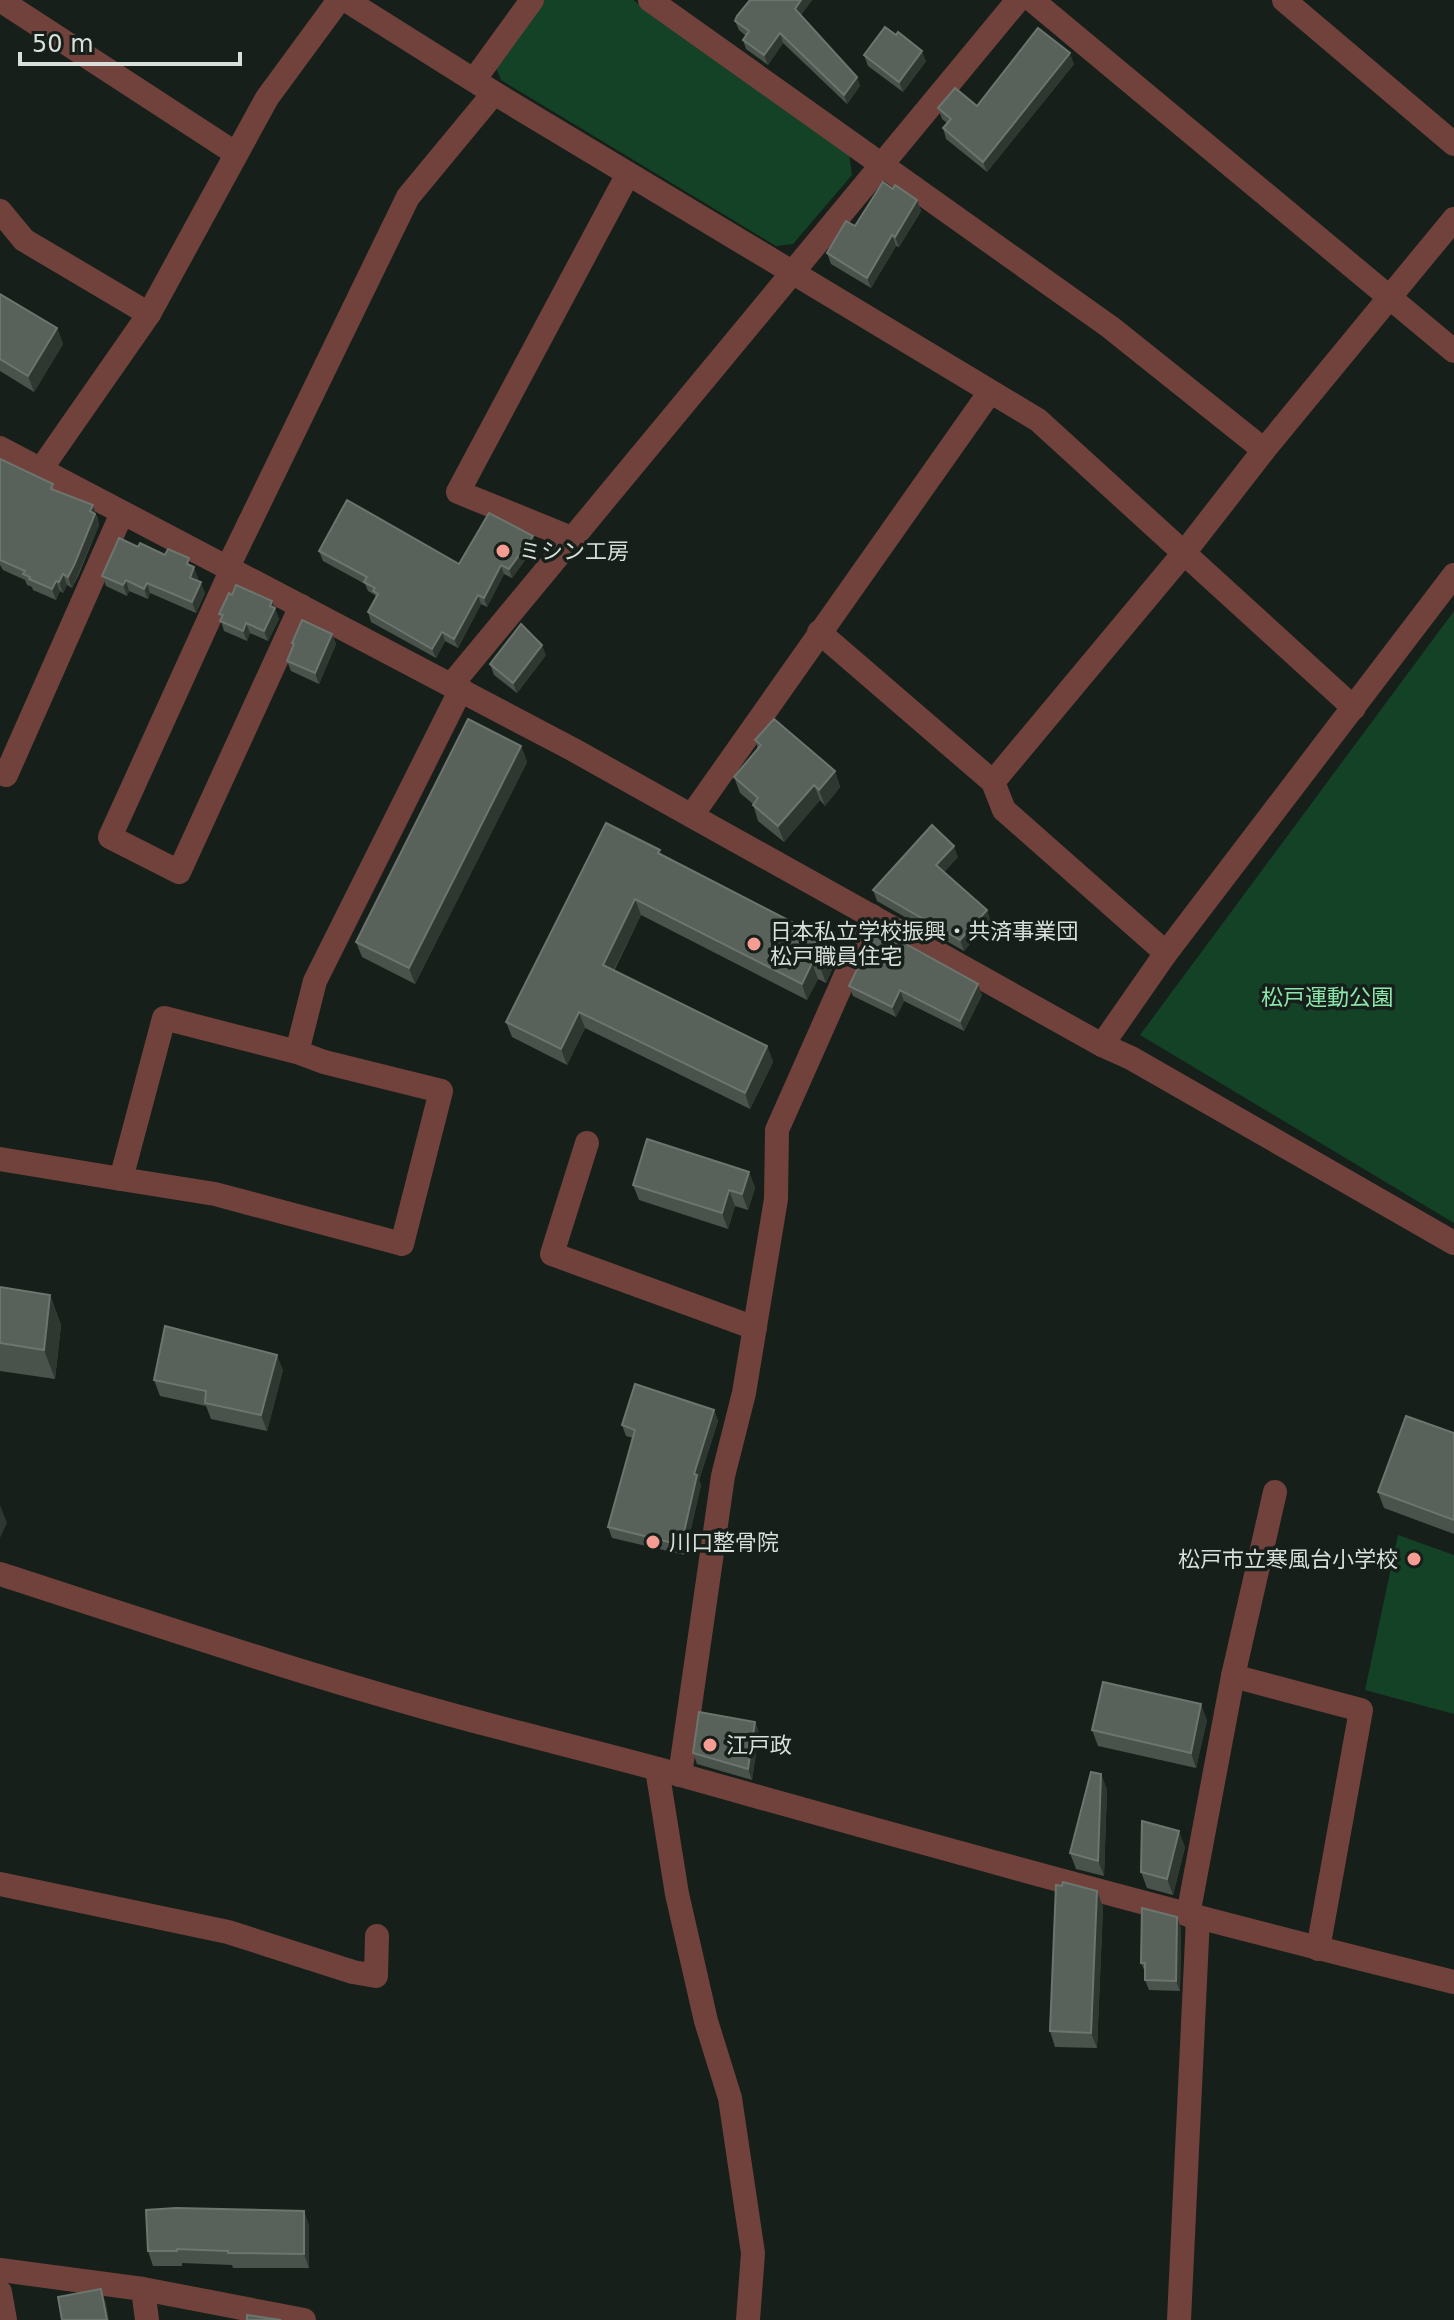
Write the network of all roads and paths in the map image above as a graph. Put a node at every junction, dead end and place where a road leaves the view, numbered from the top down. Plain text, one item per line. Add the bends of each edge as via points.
1 (0, 0) edge
2 (339, 0) edge
3 (346, 0) edge
4 (532, 0) edge
5 (650, 0) edge
6 (1018, 0) edge
7 (1032, 0) edge
8 (1284, 0) edge
9 (484, 87) junction
10 (1454, 144) edge
11 (235, 153) junction
12 (882, 166) junction
13 (628, 174) junction
14 (0, 211) edge
15 (1454, 219) edge
16 (793, 272) junction
17 (1391, 297) junction
18 (149, 314) junction
19 (1454, 351) edge
20 (990, 392) junction
21 (1264, 450) junction
22 (3, 459) edge
23 (41, 469) junction
24 (122, 513) junction
25 (574, 539) junction
26 (1184, 553) junction
27 (229, 570) junction
28 (1454, 575) edge
29 (301, 606) junction
30 (819, 632) junction
31 (457, 687) junction
32 (1354, 708) junction
33 (0, 772) edge
34 (993, 782) junction
35 (692, 815) junction
36 (872, 916) junction
37 (1166, 953) junction
38 (1102, 1045) junction
39 (297, 1052) junction
40 (587, 1143) dead end
41 (0, 1159) edge
42 (121, 1179) junction
43 (1454, 1243) edge
44 (755, 1328) junction
45 (1275, 1492) dead end
46 (0, 1574) edge
47 (1233, 1676) junction
48 (668, 1772) junction
49 (0, 1884) edge
50 (1193, 1916) junction
51 (377, 1936) dead end
52 (1318, 1949) junction
53 (1454, 1982) edge
54 (0, 2270) edge
55 (143, 2289) junction
56 (0, 2295) edge
57 (5, 2320) edge
58 (147, 2320) edge
59 (304, 2320) edge
60 (748, 2320) edge
61 (1179, 2320) edge

1 - 11 street
2 - 11 street via 267,98
3 - 9 street
4 - 9 street
5 - 12 street
6 - 12 street
7 - 17 street
8 - 10 street
9 - 13 street
9 - 27 street via 408,197
11 - 18 street
12 - 16 street
12 - 21 street via 1110,327
13 - 16 street
13 - 25 street via 458,492
14 - 18 street via 24,240
15 - 17 street
16 - 20 street
16 - 25 street
17 - 19 street
17 - 21 street
18 - 23 street
20 - 26 street via 1038,420
20 - 30 street
21 - 26 street
22 - 23 street
23 - 24 street
24 - 27 street
24 - 33 street via 6,775
25 - 31 street
26 - 32 street
26 - 34 street
27 - 29 street
27 - 29 street via 110,837 179,872
28 - 32 street
29 - 31 street
30 - 34 street
30 - 35 street
31 - 35 street
31 - 39 street via 315,981
32 - 37 street
34 - 37 street via 1004,810
35 - 36 street
36 - 38 street
36 - 44 street via 777,1130 776,1199
37 - 38 street
38 - 43 street
39 - 42 street via 164,1018
39 - 42 street via 441,1091 402,1244 215,1194
40 - 44 street via 552,1254
41 - 42 street
44 - 48 street via 723,1476 704,1618
45 - 47 street
46 - 48 street via 350,1684
47 - 50 street
47 - 52 street via 1361,1710
48 - 50 street
48 - 60 street via 677,1894 730,2098 753,2253
49 - 51 street via 228,1932 376,1976
50 - 52 street
50 - 61 street
52 - 53 street
54 - 55 street
55 - 58 street
55 - 59 street
56 - 57 street

